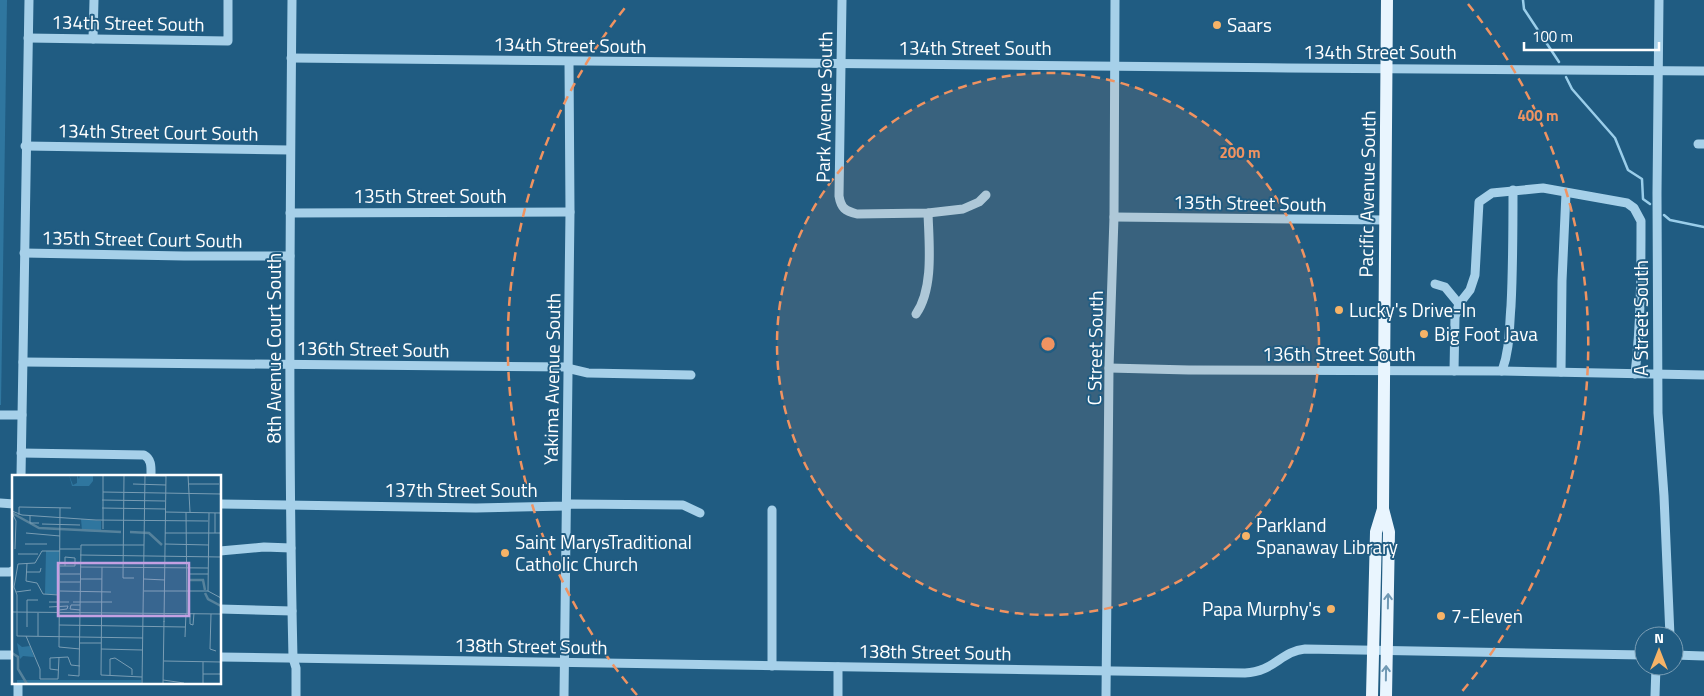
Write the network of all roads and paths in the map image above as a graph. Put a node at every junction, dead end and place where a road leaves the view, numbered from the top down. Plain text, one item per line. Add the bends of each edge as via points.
1 (29, 0) edge
2 (94, 0) edge
3 (228, 0) edge
4 (292, 0) edge
5 (842, 0) edge
6 (1115, 0) edge
7 (1387, 0) edge
8 (1659, 0) edge
9 (28, 38) junction
10 (93, 39) junction
11 (291, 58) junction
12 (569, 62) junction
13 (842, 63) junction
14 (1115, 65) junction
15 (1387, 69) junction
16 (1659, 70) junction
17 (1704, 71) edge
18 (25, 146) junction
19 (290, 150) junction
20 (1513, 190) junction
21 (1566, 194) junction
22 (986, 195) dead end
23 (570, 212) junction
24 (290, 213) junction
25 (928, 213) junction
26 (1114, 217) junction
27 (1385, 220) junction
28 (24, 253) junction
29 (290, 256) junction
30 (1435, 284) dead end
31 (1459, 304) junction
32 (916, 314) dead end
33 (23, 362) junction
34 (291, 364) junction
35 (568, 367) junction
36 (1109, 368) junction
37 (1384, 371) junction
38 (1454, 371) junction
39 (1502, 371) junction
40 (1561, 372) junction
41 (1658, 373) junction
42 (1635, 374) junction
43 (691, 375) dead end
44 (1704, 375) edge
45 (22, 415) junction
46 (0, 416) edge
47 (21, 453) junction
48 (21, 475) edge
49 (151, 475) edge
50 (221, 504) edge
51 (291, 504) junction
52 (566, 506) junction
53 (1383, 509) junction
54 (772, 510) dead end
55 (700, 513) dead end
56 (291, 548) junction
57 (221, 551) edge
58 (221, 609) edge
59 (292, 611) junction
60 (1670, 626) edge
61 (1387, 650) junction
62 (1373, 651) junction
63 (1634, 655) edge
64 (1684, 655) edge
65 (1704, 656) edge
66 (221, 658) edge
67 (293, 658) junction
68 (564, 663) junction
69 (772, 666) junction
70 (838, 667) junction
71 (1106, 671) junction
72 (1656, 676) edge
73 (296, 696) edge
74 (564, 696) edge
75 (838, 696) edge
76 (1106, 696) edge
77 (1372, 696) edge
78 (1386, 696) edge
79 (1655, 696) edge

1 - 9 street
2 - 10 street
3 - 10 street, 134th Street South via 228,40
4 - 11 street, 8th Avenue Court South
5 - 13 street, Park Avenue South
6 - 14 street, C Street South
7 - 15 main road, Pacific Avenue South
8 - 16 street, A Street South
9 - 10 street, 134th Street South
9 - 18 street
11 - 12 street, 134th Street South
11 - 19 street, 8th Avenue Court South
12 - 13 street, 134th Street South
12 - 23 street, Yakima Avenue South
13 - 14 street, 134th Street South
13 - 25 street, Park Avenue South via 839,196 842,208 862,214
14 - 15 street, 134th Street South
14 - 26 street, C Street South
15 - 16 street, 134th Street South
15 - 27 main road, Pacific Avenue South
16 - 17 street, 134th Street South
16 - 41 street, A Street South
18 - 19 street, 134th Street Court South
18 - 28 street
19 - 24 street, 8th Avenue Court South
20 - 21 street via 1543,188
20 - 31 street via 1492,193 1479,202 1475,275 1470,290
20 - 39 street via 1510,337
21 - 40 street
21 - 42 street via 1627,203 1641,221 1639,341
22 - 25 street via 963,209
23 - 24 street, 135th Street South
23 - 35 street, Yakima Avenue South
24 - 29 street, 8th Avenue Court South
25 - 32 street via 927,288
26 - 27 street, 135th Street South
26 - 36 street, C Street South
27 - 37 main road, Pacific Avenue South
28 - 29 street, 135th Street Court South
28 - 33 street
29 - 34 street, 8th Avenue Court South
30 - 31 street via 1446,287
31 - 38 street via 1455,318
33 - 34 street, 136th Street South
33 - 45 street
34 - 35 street, 136th Street South
34 - 51 street, 8th Avenue Court South
35 - 43 street, 136th Street South via 588,373
35 - 52 street, Yakima Avenue South
36 - 37 street, 136th Street South
36 - 71 street, C Street South
37 - 38 street, 136th Street South
37 - 53 main road, Pacific Avenue South
38 - 39 street, 136th Street South
39 - 40 street, 136th Street South
40 - 42 street, 136th Street South
41 - 42 street, 136th Street South
41 - 44 street, 136th Street South
41 - 60 street, A Street South
45 - 46 street
45 - 47 street
47 - 48 street
47 - 49 street via 144,455 150,461
50 - 51 street, 137th Street South
51 - 52 street, 137th Street South via 476,508
51 - 56 street, 8th Avenue Court South
52 - 55 street, 137th Street South via 683,504
52 - 68 street, Yakima Avenue South
61 -> 53 main road, Pacific Avenue South via 1389,532
53 - 62 main road, Pacific Avenue South via 1376,532
54 - 69 street
56 - 57 street
56 - 59 street, 8th Avenue Court South
58 - 59 street
59 - 67 street, 8th Avenue Court South
61 - 62 street, 138th Street South
61 - 63 street, 138th Street South
78 -> 61 main road, Pacific Avenue South
62 - 71 street, 138th Street South via 1298,650 1268,668 1252,673
62 - 77 main road, Pacific Avenue South
64 - 65 street
66 - 67 street, 138th Street South
67 - 68 street, 138th Street South
67 - 73 street, 8th Avenue Court South
68 - 69 street, 138th Street South
68 - 74 street, Yakima Avenue South
69 - 70 street, 138th Street South
70 - 71 street, 138th Street South
70 - 75 street
71 - 76 street, C Street South
72 - 79 street

